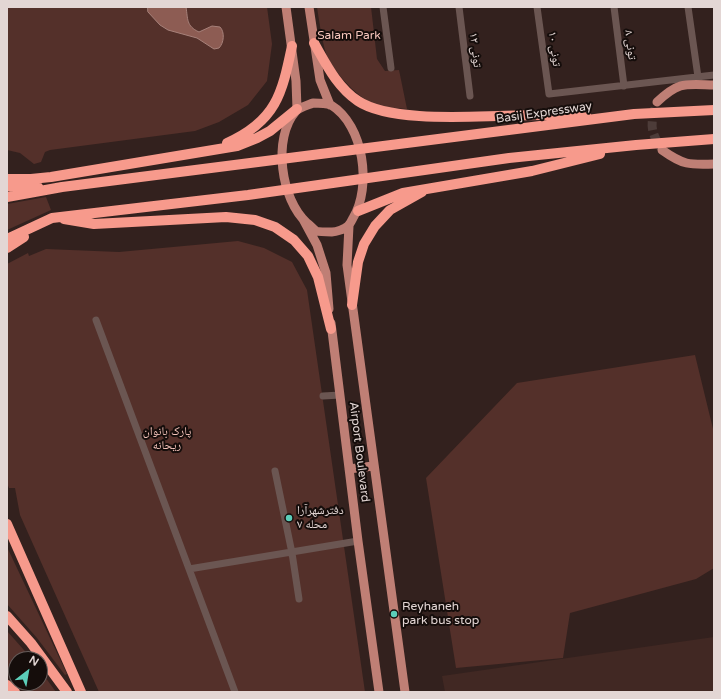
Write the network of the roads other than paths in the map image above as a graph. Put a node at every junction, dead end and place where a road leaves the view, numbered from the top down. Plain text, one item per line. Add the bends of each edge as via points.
1 (286, 7) edge
2 (309, 7) edge
3 (383, 7) edge
4 (459, 7) edge
5 (537, 7) edge
6 (614, 7) edge
7 (688, 7) edge
8 (314, 43) junction
9 (292, 46) junction
10 (391, 68) dead end
11 (714, 75) edge
12 (698, 77) junction
13 (714, 85) edge
14 (624, 86) junction
15 (470, 96) dead end
16 (657, 102) tunnel mouth
17 (330, 105) junction
18 (297, 110) junction
19 (714, 110) edge
20 (634, 114) junction
21 (714, 139) edge
22 (636, 145) junction
23 (213, 149) junction
24 (662, 150) tunnel mouth
25 (714, 164) edge
26 (7, 179) edge
27 (7, 186) edge
28 (62, 187) junction
29 (429, 188) junction
30 (7, 197) edge
31 (358, 211) junction
32 (52, 218) junction
33 (303, 219) junction
34 (349, 226) junction
35 (7, 239) edge
36 (7, 248) edge
37 (352, 305) junction
38 (96, 320) dead end
39 (331, 329) junction
40 (340, 395) junction
41 (323, 396) dead end
42 (373, 466) junction
43 (349, 469) junction
44 (275, 471) dead end
45 (7, 524) edge
46 (358, 541) junction
47 (292, 553) junction
48 (189, 569) junction
49 (299, 599) dead end
50 (7, 616) edge
51 (7, 684) edge
52 (15, 692) edge
53 (67, 692) edge
54 (81, 692) edge
55 (235, 692) edge
56 (379, 692) edge
57 (405, 692) edge

1 - 9 main road
2 - 8 main road
3 - 10 street
4 - 15 street, تونی ۱۲
5 - 14 street, تونی ۱۰ via 549,94
6 - 14 street, تونی ۸
7 - 12 street
8 - 17 main road via 320,80
8 - 20 highway via 343,89 358,101 394,114
9 - 18 main road
9 - 23 highway via 280,94 270,112 236,139
11 - 12 street
12 - 14 street
13 - 16 main road via 684,84 670,90
17 - 18 main road via 313,103
17 - 31 main road via 343,116 360,151 363,183
18 - 23 highway via 257,138 237,146
18 - 33 main road via 288,124 282,163 289,194
19 - 20 highway, Basij Expressway
20 - 28 highway, Basij Expressway
21 - 22 highway
22 - 29 highway via 532,171
22 - 32 highway via 508,158 248,195
23 - 26 highway via 51,177
24 - 25 main road via 675,159 691,165
27 - 28 highway
28 - 30 highway
29 - 31 highway via 403,192
29 - 37 highway via 390,210 375,226 364,244 358,262
31 - 34 main road
32 - 35 highway
32 - 36 highway
32 - 39 highway via 94,224 226,217 254,220 275,226 294,240 308,256 318,277
33 - 34 main road via 316,231 333,232
33 - 39 main road, Airport Boulevard via 317,245 326,273
34 - 37 main road, Airport Boulevard via 346,265
37 - 42 main road, Airport Boulevard
38 - 48 street
39 - 40 main road, Airport Boulevard
40 - 41 street
40 - 43 main road, Airport Boulevard
42 - 43 main road
42 - 57 main road, Airport Boulevard
43 - 46 main road, Airport Boulevard
44 - 47 street
45 - 54 highway
46 - 47 street
46 - 56 main road, Airport Boulevard
47 - 48 street
47 - 49 street
48 - 55 street
50 - 53 highway via 31,643
51 - 52 highway

